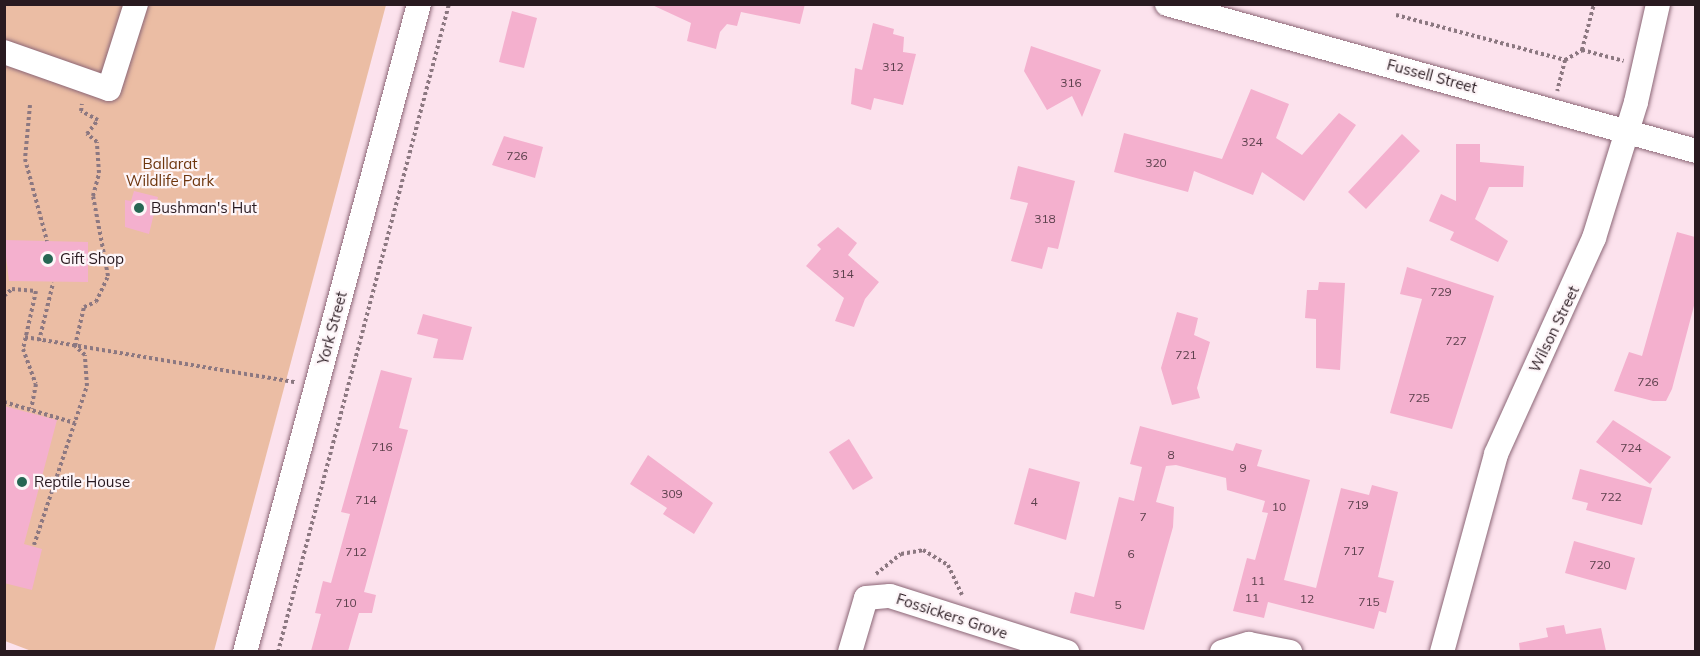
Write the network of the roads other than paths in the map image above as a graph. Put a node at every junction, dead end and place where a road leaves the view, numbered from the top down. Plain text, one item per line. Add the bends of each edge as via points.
1 (136, 4) edge
2 (419, 4) edge
3 (1167, 4) edge
4 (1658, 4) edge
5 (4, 52) edge
6 (1626, 129) junction
7 (1695, 151) edge
8 (245, 651) edge
9 (850, 651) edge
10 (1067, 651) edge
11 (1222, 651) edge
12 (1290, 651) edge
13 (1442, 651) edge

1 - 5 street via 109,89
2 - 8 street, York Street
3 - 6 street, Fussell Street
4 - 6 street, Wilson Street
6 - 7 street, Fussell Street
6 - 13 street, Wilson Street via 1580,276 1496,454
9 - 10 street, Fossickers Grove via 868,598 901,597
11 - 12 street via 1249,644

